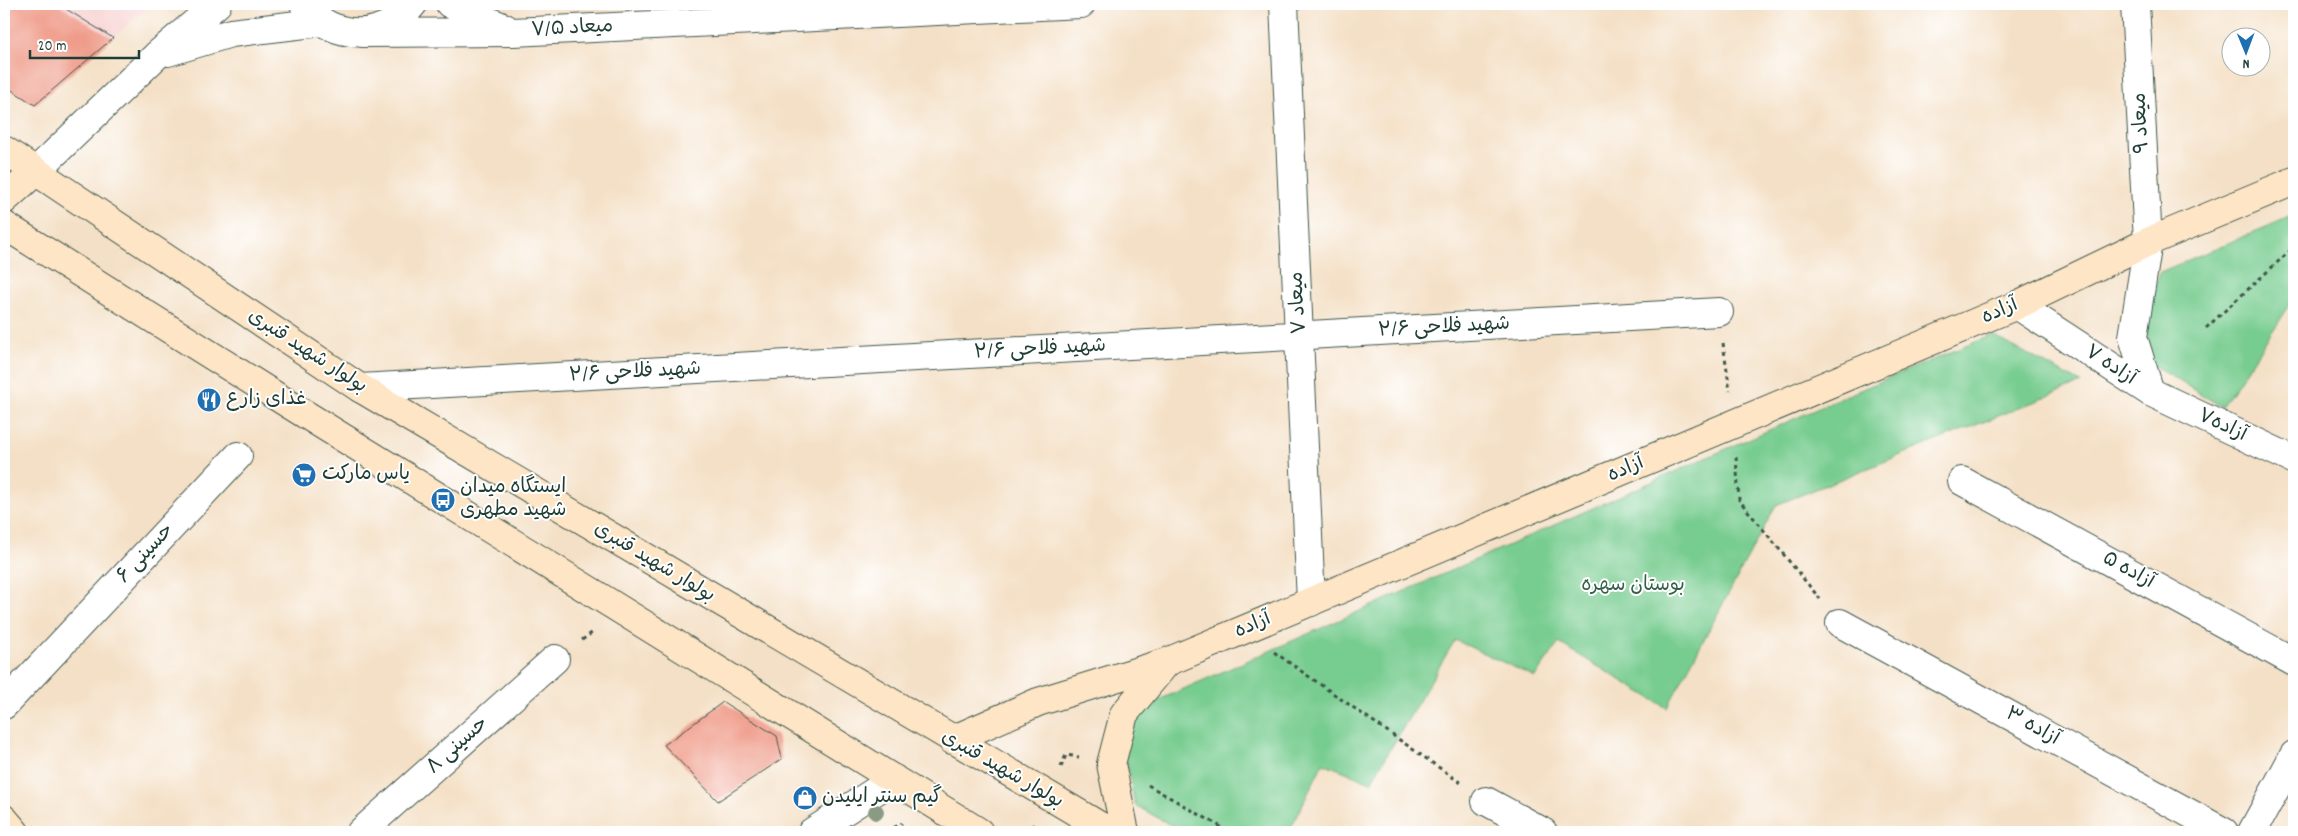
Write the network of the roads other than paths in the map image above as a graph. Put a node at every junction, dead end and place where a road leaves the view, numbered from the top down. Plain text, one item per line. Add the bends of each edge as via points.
1 (217, 4) edge
2 (412, 4) edge
3 (450, 4) edge
4 (1081, 4) edge
5 (1284, 4) edge
6 (2135, 4) edge
7 (313, 13) edge
8 (513, 32) junction
9 (362, 33) junction
10 (157, 55) junction
11 (4, 150) edge
12 (36, 172) junction
13 (2294, 181) edge
14 (4, 200) edge
15 (4, 225) edge
16 (2148, 242) junction
17 (2017, 305) junction
18 (1719, 312) road end
19 (1300, 336) junction
20 (360, 388) junction
21 (2150, 392) junction
22 (238, 456) dead end
23 (2294, 460) edge
24 (1962, 480) dead end
25 (1311, 602) junction
26 (1840, 623) road end
27 (555, 659) road end
28 (1167, 662) junction
29 (2294, 662) edge
30 (4, 705) edge
31 (952, 740) junction
32 (2294, 755) edge
33 (894, 779) junction
34 (1486, 801) road end
35 (4, 819) edge
36 (15, 832) edge
37 (361, 832) edge
38 (812, 832) edge
39 (979, 832) edge
40 (1110, 832) edge
41 (1125, 832) edge
42 (1543, 832) edge
43 (2224, 832) edge
44 (2252, 832) edge

1 - 10 street
2 - 9 street via 399,19 381,29
3 - 8 street, میعاد ۷/۵
4 - 8 street, میعاد ۷/۵
5 - 19 street, میعاد ۷
6 - 16 street, میعاد ۹
7 - 9 street, میعاد ۷/۵ via 341,31
7 - 10 street via 231,32
8 - 9 street, میعاد ۷/۵
10 - 12 street
11 - 12 main road, بولوار شهید قنبری
12 - 14 main road
12 - 20 main road, بولوار شهید قنبری
13 - 16 main road, آزاده
15 - 33 main road
16 - 17 main road, آزاده
16 - 21 street, آزاده ۷ via 2133,337
17 - 21 street, آزاده ۷
17 - 25 main road, آزاده
18 - 19 street, شهید فلاحی ۲/۶
19 - 20 street, شهید فلاحی ۲/۶
19 - 25 street, میعاد ۷
20 - 31 main road, بولوار شهید قنبری
21 - 23 street, آزاده۷
22 - 30 street, حسینی ۶
24 - 29 street, آزاده ۵
25 - 28 main road, آزاده
26 - 43 street, آزاده ۳
27 - 37 street, حسینی ۸
28 - 31 main road, آزاده via 1038,702
28 - 41 main road via 1124,714 1111,764
31 - 40 main road, بولوار شهید قنبری
32 - 44 street
33 - 38 street
33 - 39 main road
34 - 42 street
35 - 36 main road

